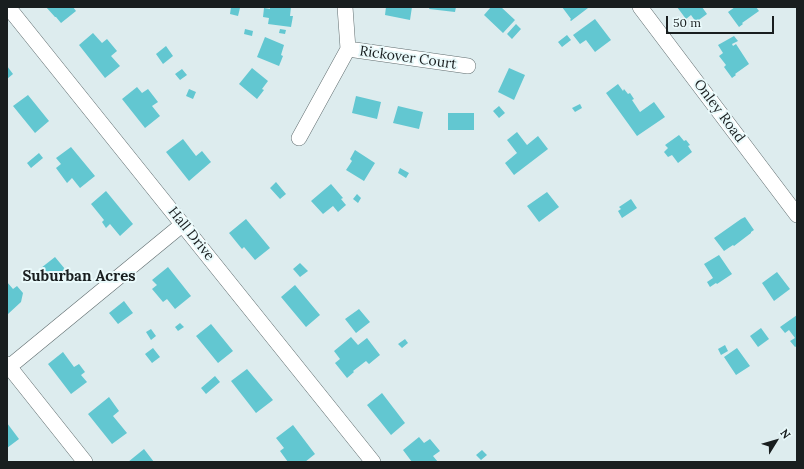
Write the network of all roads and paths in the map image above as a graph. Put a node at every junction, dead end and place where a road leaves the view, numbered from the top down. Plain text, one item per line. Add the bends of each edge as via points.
1 (8, 7) edge
2 (345, 7) edge
3 (640, 7) edge
4 (348, 49) junction
5 (468, 66) dead end
6 (299, 138) dead end
7 (797, 215) edge
8 (183, 224) junction
9 (8, 366) edge
10 (85, 462) edge
11 (373, 462) edge

1 - 8 street, Hall Drive
2 - 4 street
3 - 7 street, Onley Road
4 - 5 street, Rickover Court
4 - 6 street
8 - 9 street
8 - 11 street, Hall Drive
9 - 10 street

